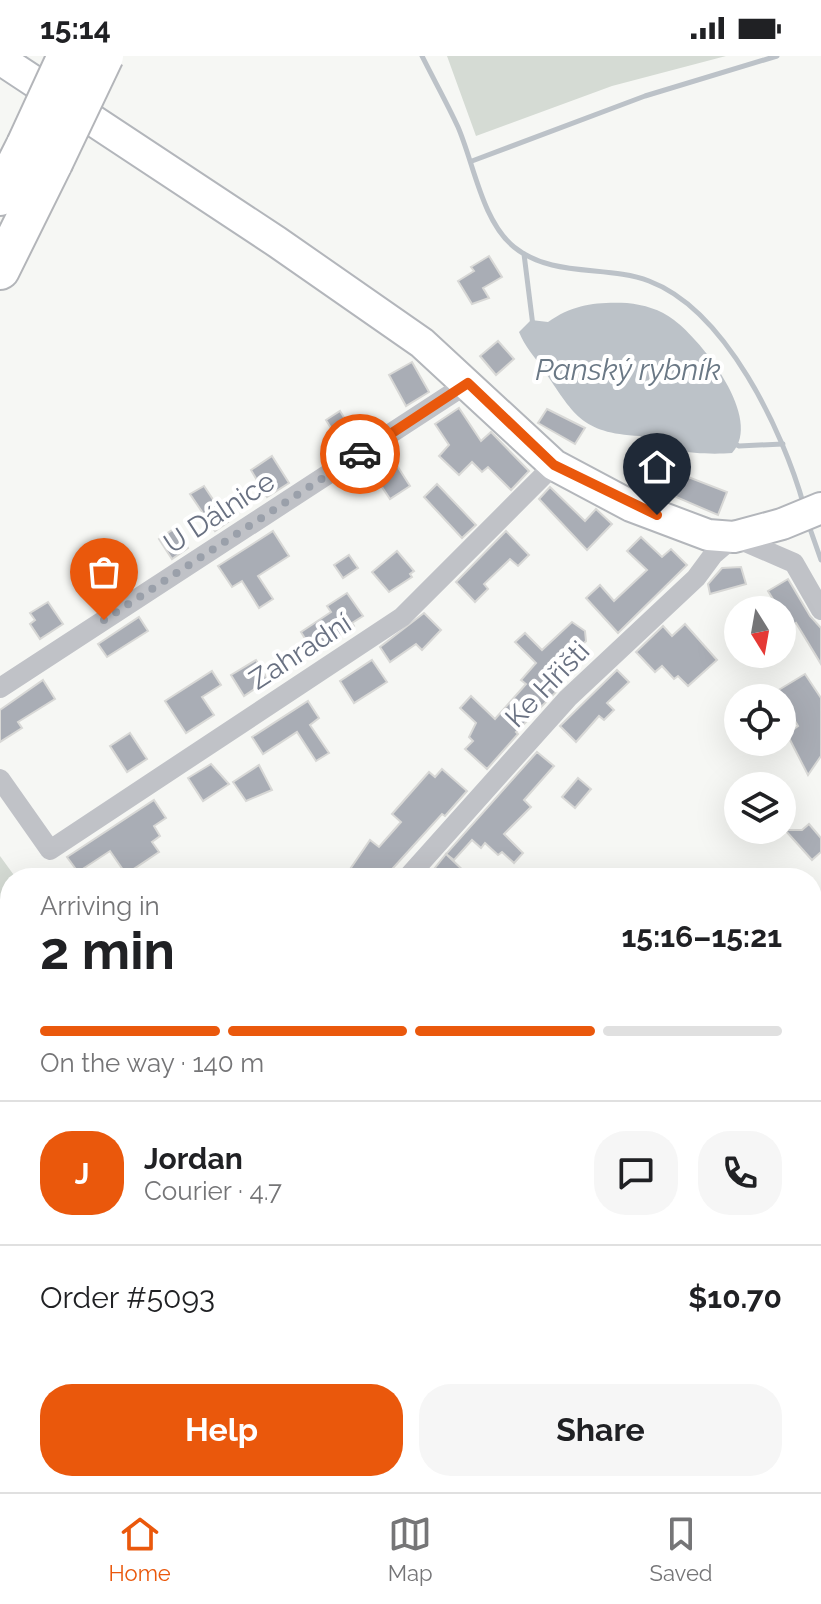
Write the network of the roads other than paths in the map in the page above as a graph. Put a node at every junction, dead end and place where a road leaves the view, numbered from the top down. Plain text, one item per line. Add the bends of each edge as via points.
1 (67, 56) edge
2 (104, 56) edge
3 (0, 59) edge
4 (39, 154) junction
5 (0, 196) edge
6 (0, 270) edge
7 (468, 383) junction
8 (554, 465) junction
9 (821, 508) edge
10 (734, 537) junction
11 (821, 610) edge
12 (0, 688) edge
13 (0, 779) edge
14 (416, 868) edge

1 - 4 highway, bridge
2 - 4 highway, bridge
3 - 7 main road via 422,343
4 - 5 highway
4 - 6 highway
7 - 8 main road
7 - 12 street, U Dálnice
8 - 10 main road via 631,506 708,535
8 - 13 street, Zahradní via 402,617 50,850
9 - 10 main road
10 - 11 street via 794,563
10 - 14 street, Ke Hřišti via 568,698

